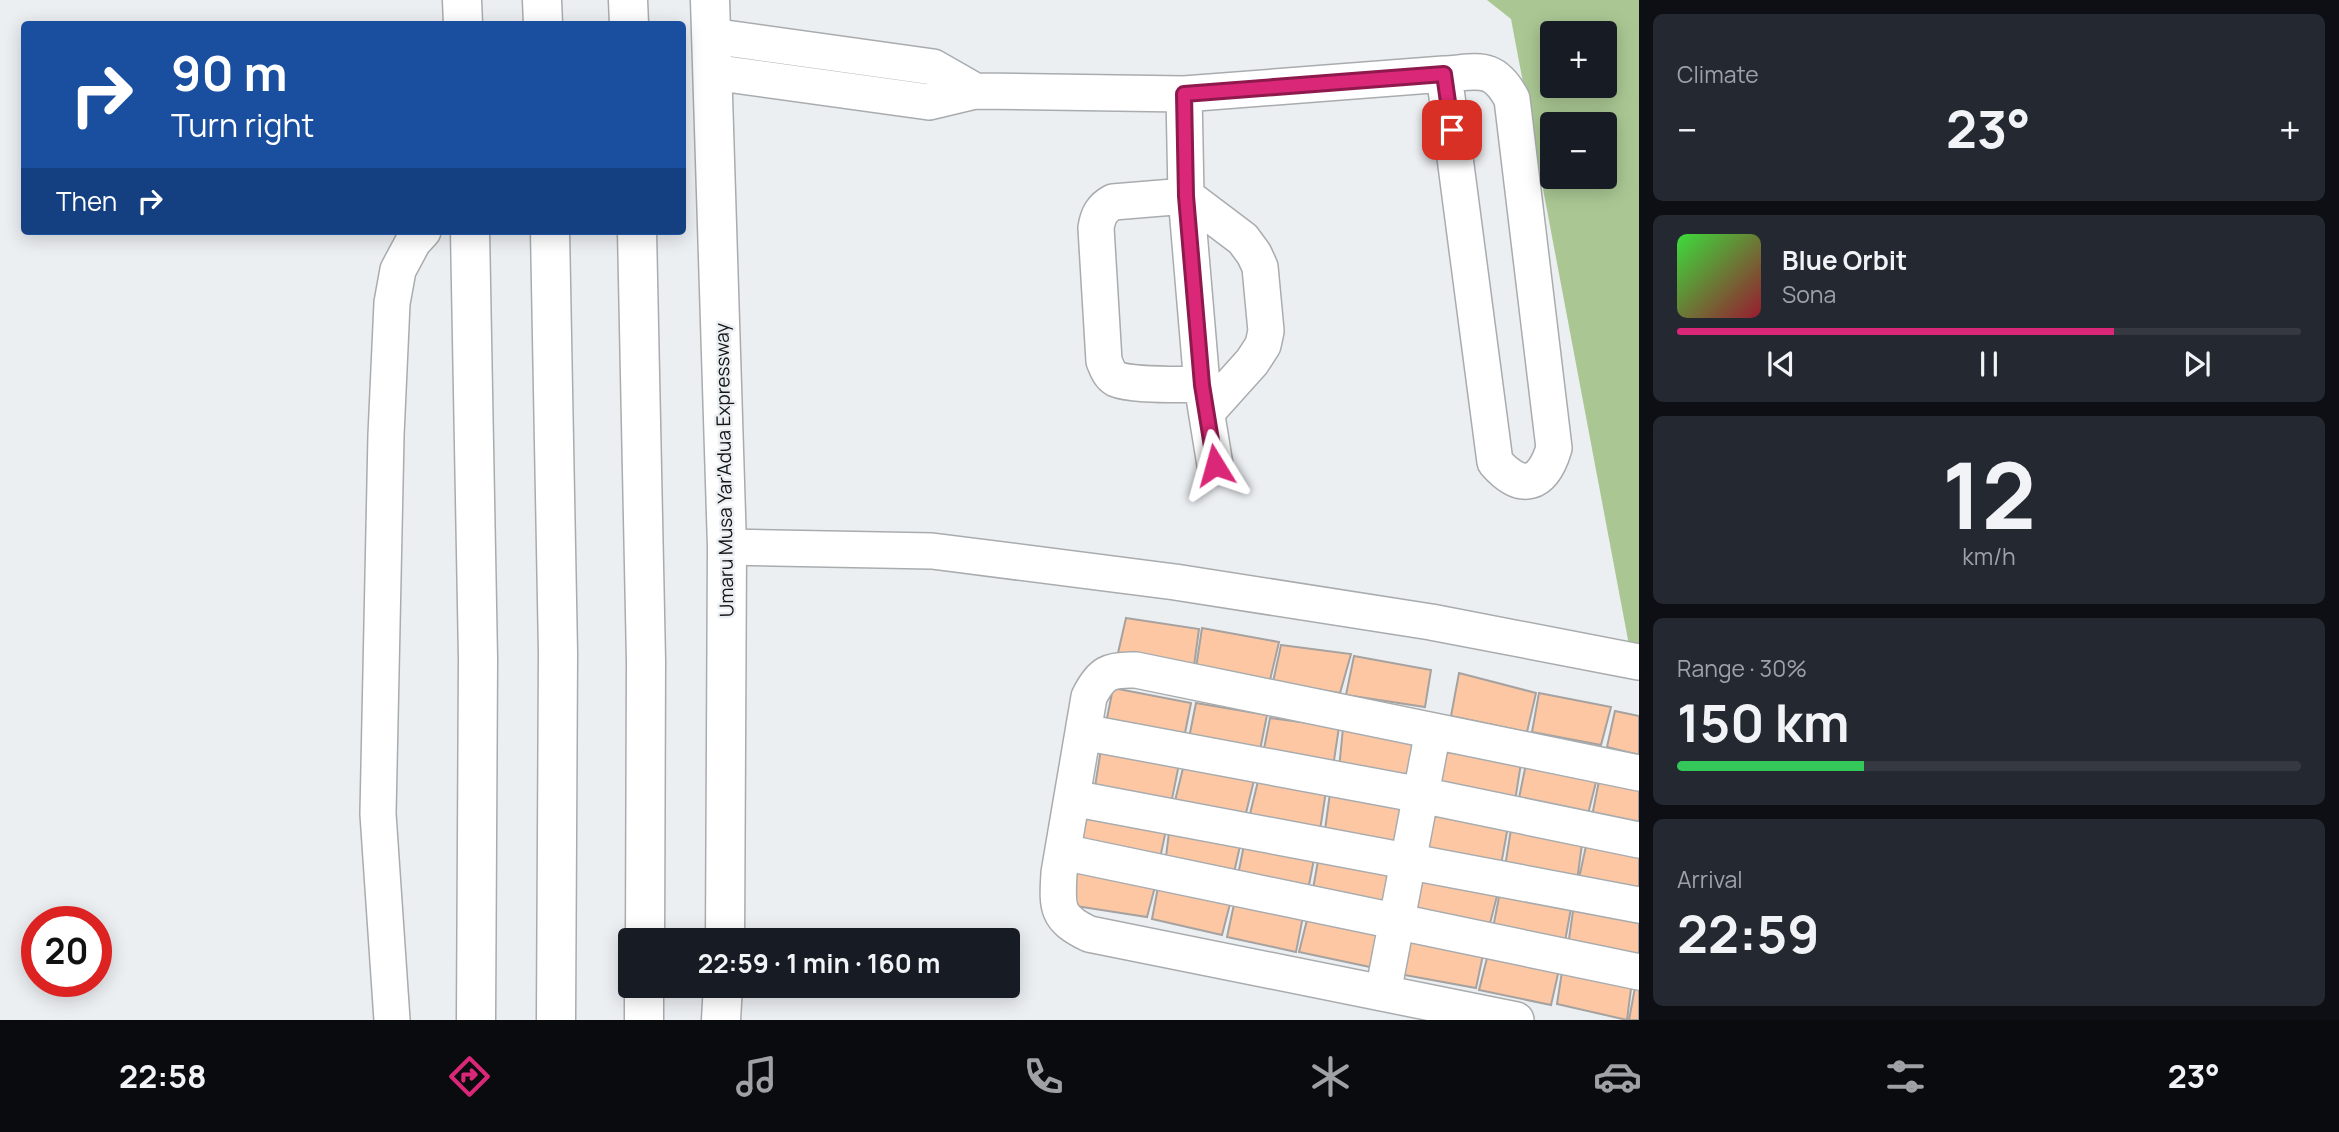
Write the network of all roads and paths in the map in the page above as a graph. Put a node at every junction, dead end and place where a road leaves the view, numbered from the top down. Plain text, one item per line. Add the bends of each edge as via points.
1 (462, 0) edge
2 (542, 0) edge
3 (628, 0) edge
4 (463, 21) edge
5 (543, 21) edge
6 (629, 21) edge
7 (711, 36) edge
8 (1444, 74) junction
9 (1184, 94) junction
10 (1186, 196) junction
11 (419, 235) edge
12 (470, 235) edge
13 (550, 235) edge
14 (636, 235) edge
15 (1205, 399) junction
16 (1215, 465) dead end
17 (727, 547) junction
18 (1639, 662) edge
19 (1433, 731) junction
20 (1083, 732) junction
21 (1639, 773) edge
22 (1421, 795) junction
23 (1072, 798) junction
24 (1639, 840) edge
25 (1063, 852) junction
26 (1409, 861) junction
27 (1639, 905) edge
28 (1397, 921) junction
29 (645, 928) edge
30 (725, 928) edge
31 (1639, 972) edge
32 (1383, 993) junction
33 (644, 998) edge
34 (722, 998) edge
35 (392, 1020) edge
36 (476, 1020) edge
37 (556, 1020) edge
38 (644, 1020) edge
39 (721, 1020) edge
40 (1516, 1020) edge

1 - 4 highway
2 - 5 highway
3 - 6 highway
7 - 9 street via 929,102 975,91
7 - 17 highway, Umaru Musa Yar'Adua Expressway
8 - 8 street via 1495,462 1507,477 1522,482 1548,467 1554,447 1512,99 1503,81 1485,71
8 - 9 street
9 - 10 street
10 - 15 street
10 - 15 street via 1244,239 1254,254 1266,331 1252,362
10 - 15 street via 1113,202 1098,216 1104,361 1115,379
11 - 35 street via 398,270 392,303 386,435 378,814
12 - 36 highway via 478,659
13 - 37 highway via 558,653
14 - 29 highway via 646,661
15 - 16 street
17 - 18 street via 932,551 1148,578 1431,622
17 - 30 highway, Umaru Musa Yar'Adua Expressway
19 - 20 street via 1136,670 1115,670 1093,688
19 - 21 street
19 - 22 street
20 - 22 street
20 - 23 street
22 - 24 street
22 - 26 street
23 - 25 street
23 - 26 street
25 - 28 street
25 - 32 street via 1057,900 1062,917 1089,934
26 - 27 street
26 - 28 street
28 - 31 street
28 - 32 street
32 - 40 street
33 - 38 highway
34 - 39 highway

